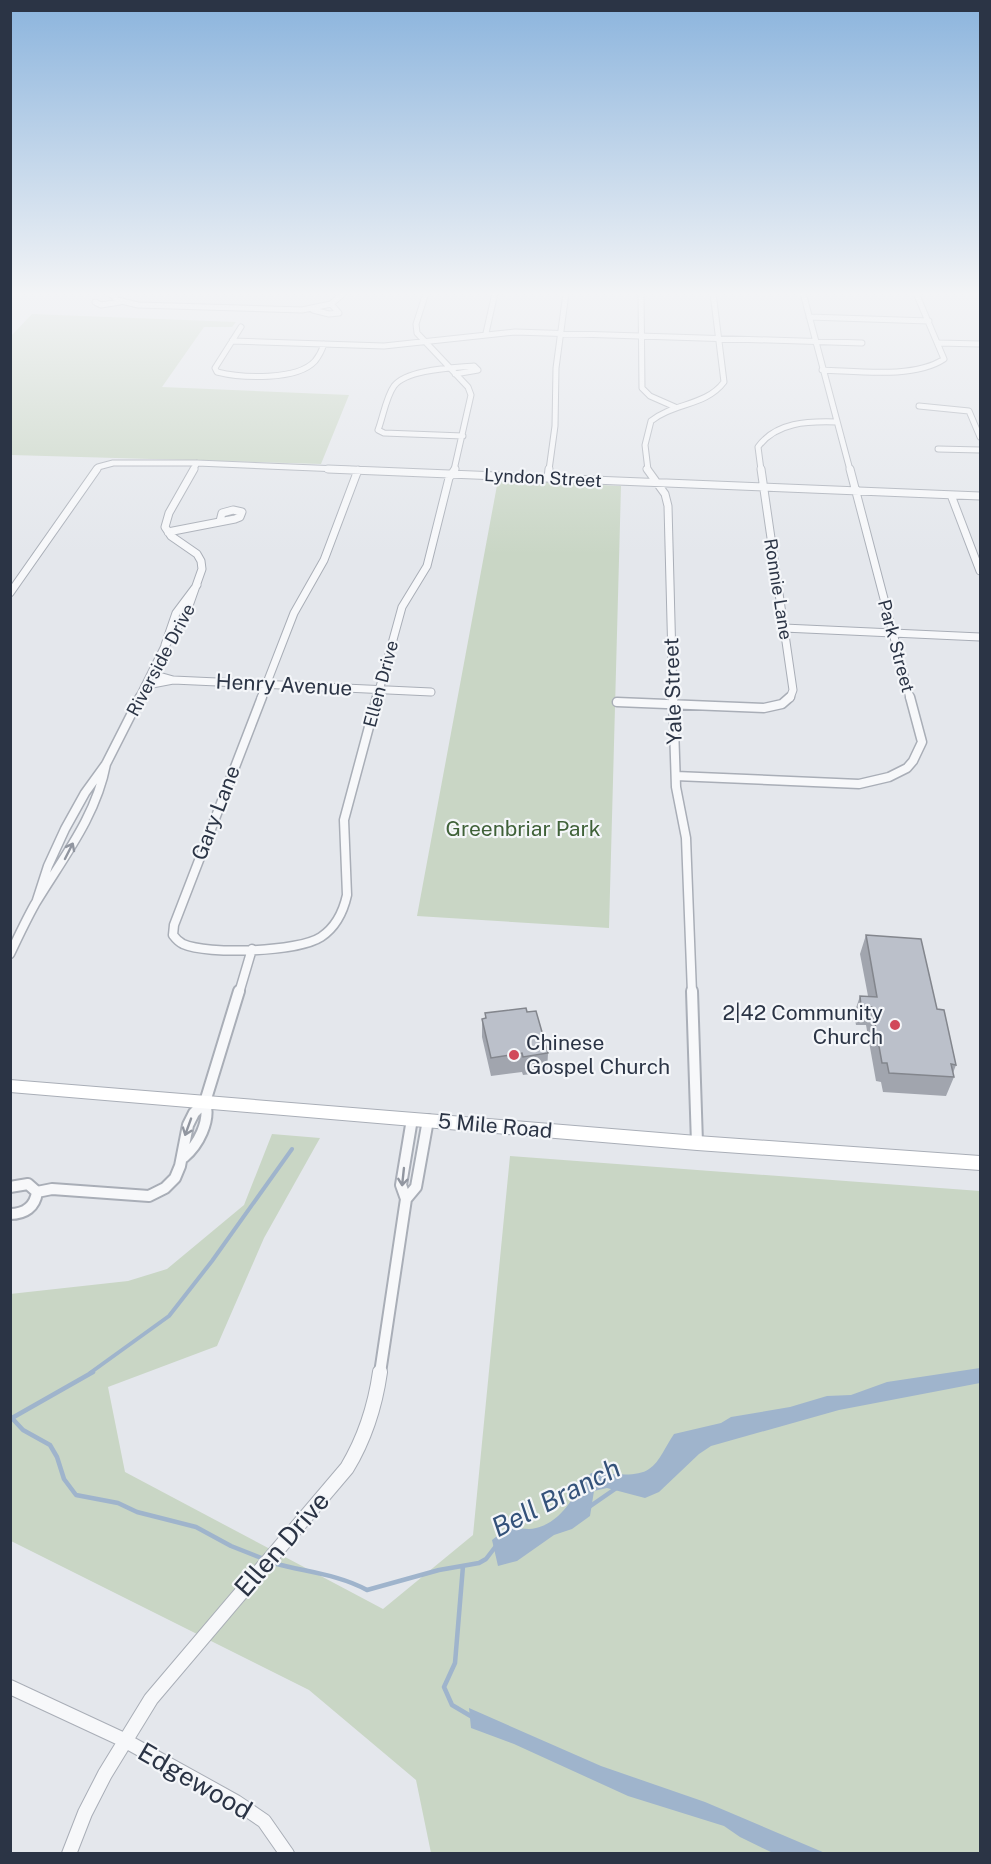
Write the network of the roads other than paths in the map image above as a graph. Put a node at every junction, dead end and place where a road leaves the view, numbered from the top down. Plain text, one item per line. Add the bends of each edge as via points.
1 (402, 380) edge
2 (461, 380) edge
3 (556, 380) edge
4 (642, 380) edge
5 (725, 380) edge
6 (825, 380) edge
7 (919, 406) dead end
8 (675, 407) junction
9 (837, 422) junction
10 (463, 436) junction
11 (981, 437) edge
12 (938, 449) dead end
13 (981, 450) edge
14 (197, 463) junction
15 (358, 470) junction
16 (452, 474) junction
17 (548, 478) junction
18 (660, 483) junction
19 (762, 488) junction
20 (855, 491) junction
21 (951, 495) junction
22 (981, 496) edge
23 (220, 521) dead end
24 (168, 532) junction
25 (981, 572) edge
26 (10, 593) edge
27 (784, 628) junction
28 (893, 633) junction
29 (981, 637) edge
30 (153, 674) junction
31 (173, 680) junction
32 (266, 684) junction
33 (147, 685) junction
34 (379, 690) junction
35 (431, 692) dead end
36 (617, 702) dead end
37 (673, 705) junction
38 (676, 776) junction
39 (252, 949) junction
40 (10, 954) edge
41 (10, 1086) edge
42 (205, 1102) junction
43 (420, 1120) junction
44 (697, 1143) junction
45 (981, 1163) edge
46 (10, 1187) edge
47 (37, 1192) junction
48 (10, 1214) edge
49 (10, 1687) edge
50 (124, 1740) junction
51 (69, 1854) edge
52 (287, 1854) edge

1 - 10 street via 393,387 378,430
2 - 10 street, Ellen Drive via 471,395
3 - 17 street
4 - 8 street via 642,388 650,396
5 - 8 street, Yale Street via 709,395
6 - 9 street, Park Street
7 - 11 street via 969,411
8 - 18 street, Yale Street via 656,417 647,429 646,465
9 - 19 street, Ronnie Lane via 798,424 764,438 758,449
9 - 20 street, Park Street
10 - 16 street, Ellen Drive
12 - 13 street
14 - 15 street, Lyndon Street
14 - 24 street via 166,518
14 - 26 street, Lyndon Street via 99,467
15 - 16 street, Lyndon Street
15 - 32 street, Gary Lane via 324,560 294,613
16 - 17 street, Lyndon Street
16 - 34 street, Ellen Drive via 427,566 400,613
17 - 18 street, Lyndon Street
18 - 19 street, Lyndon Street
18 - 37 street, Yale Street via 668,506
19 - 20 street, Lyndon Street
19 - 27 street, Ronnie Lane
20 - 21 street, Lyndon Street
20 - 28 street, Park Street
21 - 22 street, Lyndon Street
21 - 25 street
23 - 24 street
24 - 30 street, Riverside Drive via 200,559 202,571 173,620
27 - 28 street
27 - 37 street, Ronnie Lane via 793,690 785,703 764,708
28 - 29 street
28 - 38 street, Park Street via 922,742 918,756 903,771 883,780 846,785
30 - 31 street, Henry Avenue
30 - 33 street, Riverside Drive
31 - 32 street, Henry Avenue
31 - 33 street, Henry Avenue
32 - 34 street, Henry Avenue
32 - 39 street, Gary Lane via 172,929 176,940 186,945
33 - 40 street, Riverside Drive via 106,764 105,779 64,862 38,900
34 - 35 street, Henry Avenue
34 - 39 street, Ellen Drive via 344,820 348,885 342,915 331,930 304,945
36 - 37 street
37 - 38 street, Yale Street
38 - 44 street, Yale Street via 686,838
39 - 42 street
41 - 42 main road, 5 Mile Road
42 - 43 main road, 5 Mile Road
42 - 47 street via 208,1110 196,1146 184,1157 171,1185 149,1196 52,1189
43 - 44 main road, 5 Mile Road
43 - 50 street, Ellen Drive via 401,1185 406,1199 370,1425 347,1468 151,1699
44 - 45 main road, 5 Mile Road
46 - 47 street via 28,1184
47 - 48 street via 29,1209
49 - 50 street, Edgewood
50 - 51 street, Ellen Drive via 95,1792
50 - 52 street, Edgewood via 253,1813 276,1835

